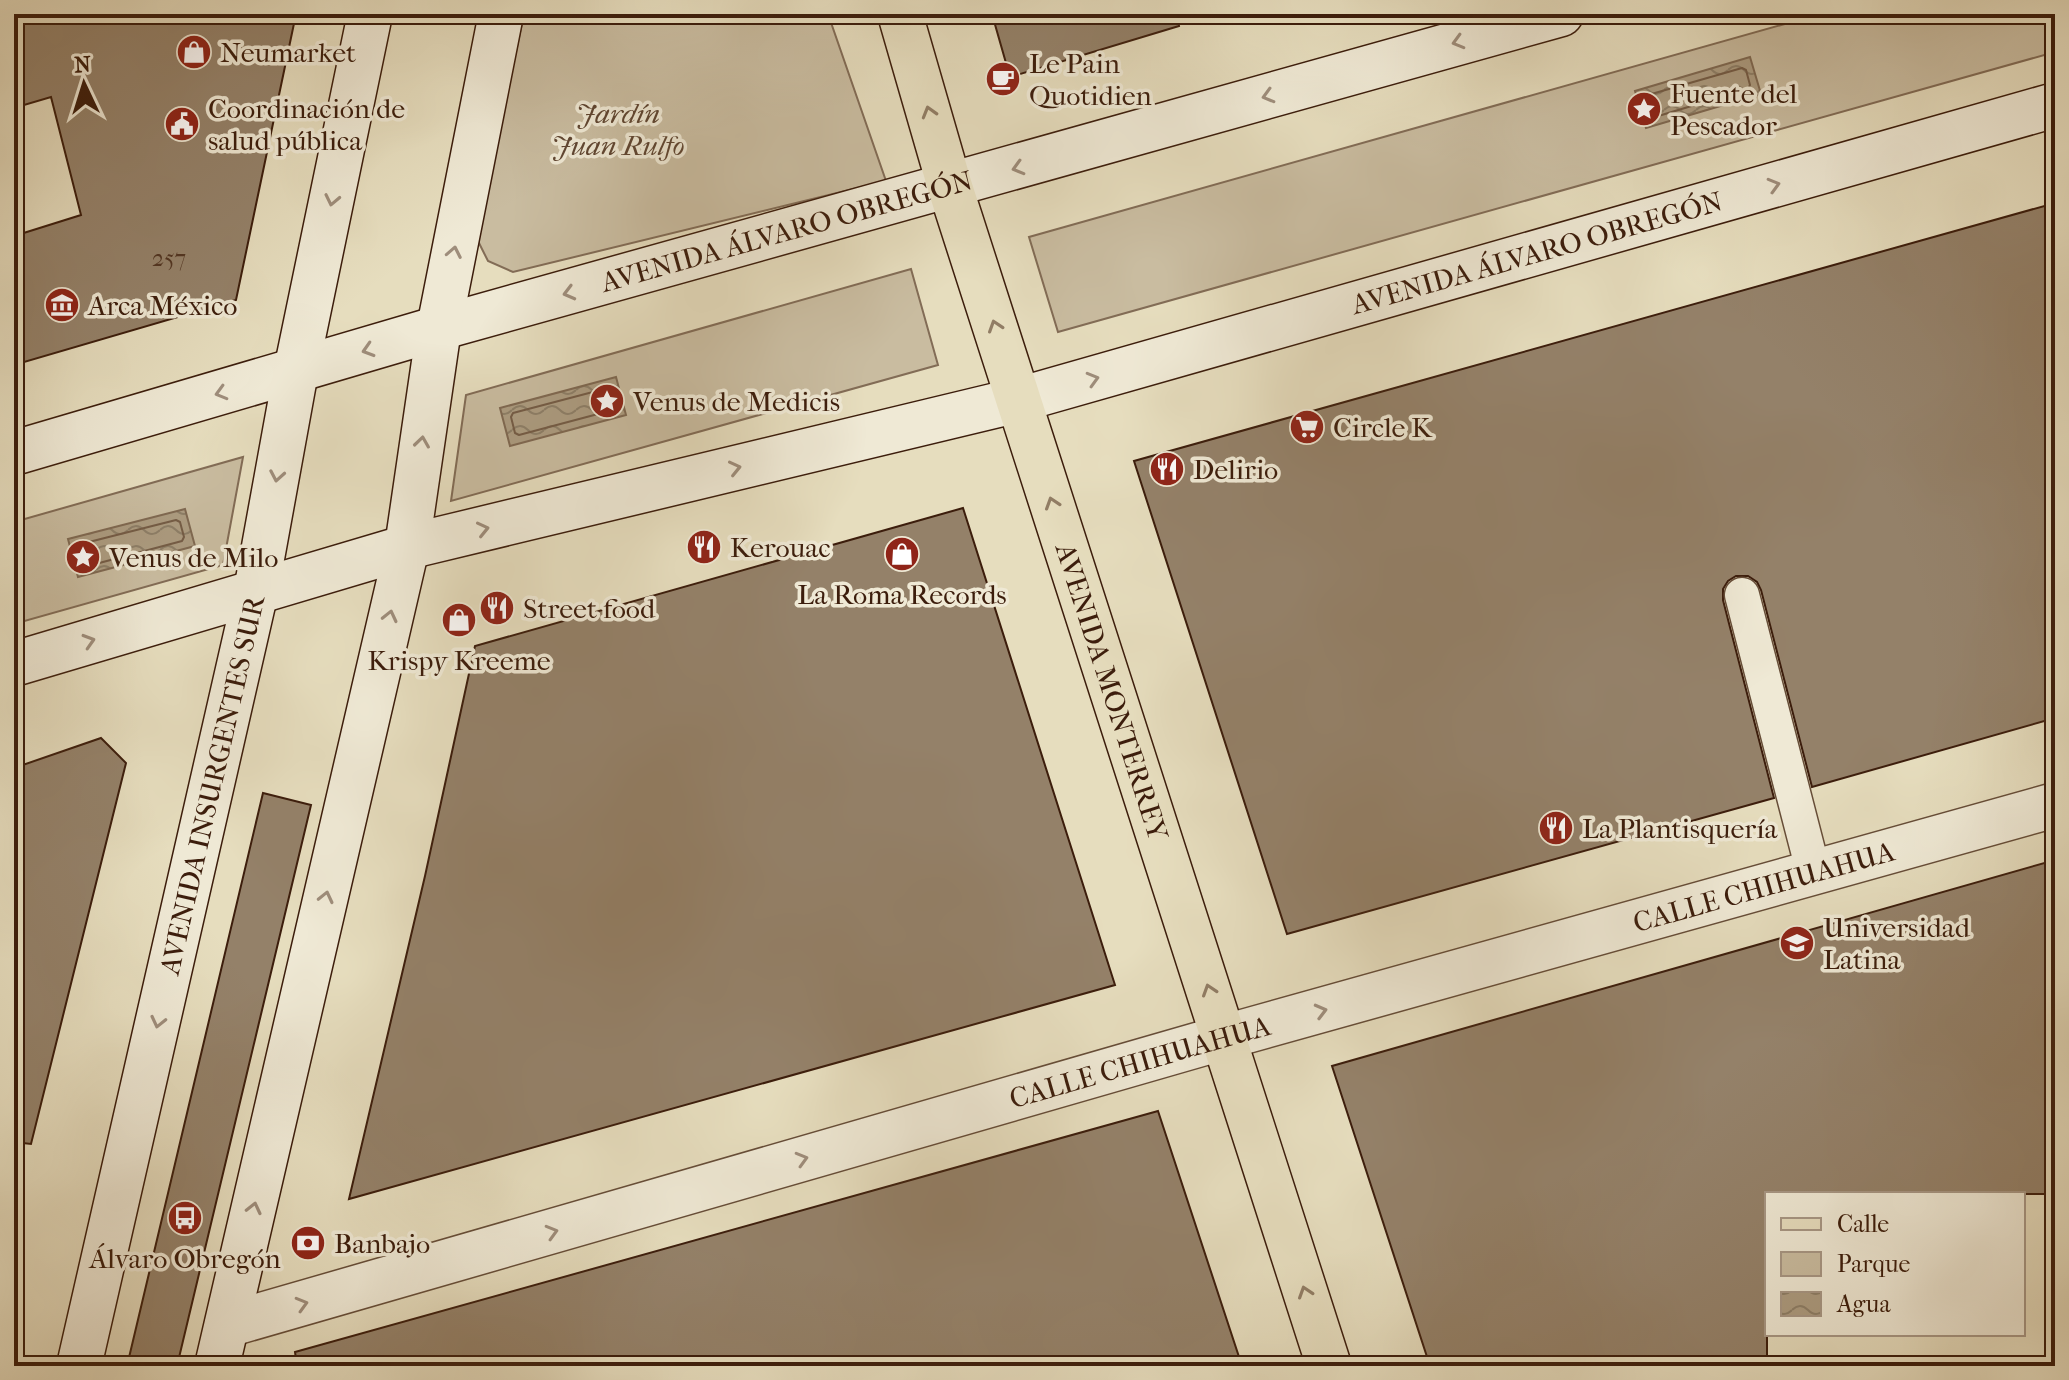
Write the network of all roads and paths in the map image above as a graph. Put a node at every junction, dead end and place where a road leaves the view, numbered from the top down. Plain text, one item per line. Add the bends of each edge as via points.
1 (370, 14) edge
2 (501, 14) edge
3 (900, 14) edge
4 (1561, 14) edge
5 (2055, 105) edge
6 (950, 187) junction
7 (439, 328) junction
8 (296, 371) junction
9 (1018, 400) junction
10 (14, 453) edge
11 (407, 547) junction
12 (256, 591) junction
13 (1742, 595) dead end
14 (14, 664) edge
15 (2055, 805) edge
16 (1814, 874) junction
17 (1225, 1037) junction
18 (222, 1346) edge
19 (79, 1366) edge
20 (1329, 1366) edge

1 -> 8 main road, AVENIDA INSURGENTES SUR
7 -> 2 main road
6 -> 3 main road, AVENIDA MONTERREY
4 -> 6 main road, AVENIDA ÁLVARO OBREGÓN
9 -> 5 main road, AVENIDA ÁLVARO OBREGÓN
6 -> 7 main road, AVENIDA ÁLVARO OBREGÓN
9 -> 6 main road, AVENIDA MONTERREY
7 -> 8 main road, AVENIDA ÁLVARO OBREGÓN
11 -> 7 main road
8 -> 10 main road, AVENIDA ÁLVARO OBREGÓN
8 -> 12 main road, AVENIDA INSURGENTES SUR
11 -> 9 main road, AVENIDA ÁLVARO OBREGÓN
17 -> 9 main road, AVENIDA MONTERREY
11 - 12 main road
18 -> 11 main road
14 -> 12 main road
12 -> 19 main road, AVENIDA INSURGENTES SUR
13 - 16 lane
15 - 16 main road, CALLE CHIHUAHUA
17 -> 16 main road, CALLE CHIHUAHUA
18 -> 17 main road, CALLE CHIHUAHUA
20 -> 17 main road, AVENIDA MONTERREY

